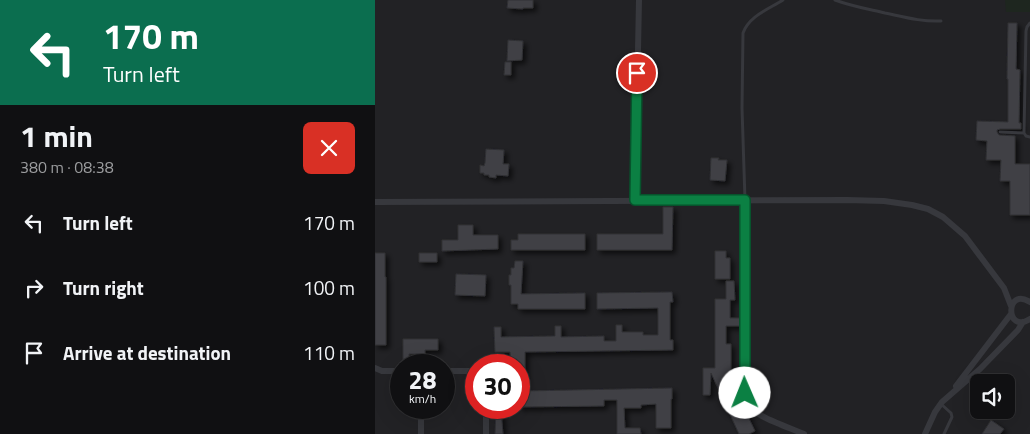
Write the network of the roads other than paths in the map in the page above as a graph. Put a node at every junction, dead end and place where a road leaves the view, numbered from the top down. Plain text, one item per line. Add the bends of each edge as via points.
1 (639, 0) edge
2 (783, 0) edge
3 (835, 0) edge
4 (941, 20) dead end
5 (1030, 23) edge
6 (1001, 132) dead end
7 (1024, 133) junction
8 (1030, 137) edge
9 (635, 200) junction
10 (745, 200) junction
11 (375, 202) edge
12 (1005, 288) junction
13 (1030, 293) edge
14 (1024, 300) edge
15 (1011, 306) junction
16 (1011, 314) junction
17 (1027, 322) edge
18 (375, 368) edge
19 (390, 371) edge
20 (950, 395) junction
21 (940, 404) junction
22 (421, 419) edge
23 (486, 419) edge
24 (421, 434) edge
25 (486, 434) edge
26 (804, 434) edge
27 (925, 434) edge
28 (944, 434) edge

1 - 9 street
2 - 10 lane via 751,20 743,33
3 - 4 lane via 913,19
5 - 7 lane via 1026,31
6 - 7 lane
7 - 8 lane
9 - 10 street
9 - 11 street
10 - 12 street via 884,201 928,209 965,236
10 - 26 street via 745,393 748,403 761,417
12 - 14 street
12 - 15 street
13 - 14 street
14 - 15 street via 1016,300
15 - 16 street
16 - 17 street via 1016,320
16 - 20 street
17 - 20 street
18 - 19 street
20 - 21 street
21 - 27 street
21 - 28 lane via 952,416
22 - 24 street
23 - 25 street

